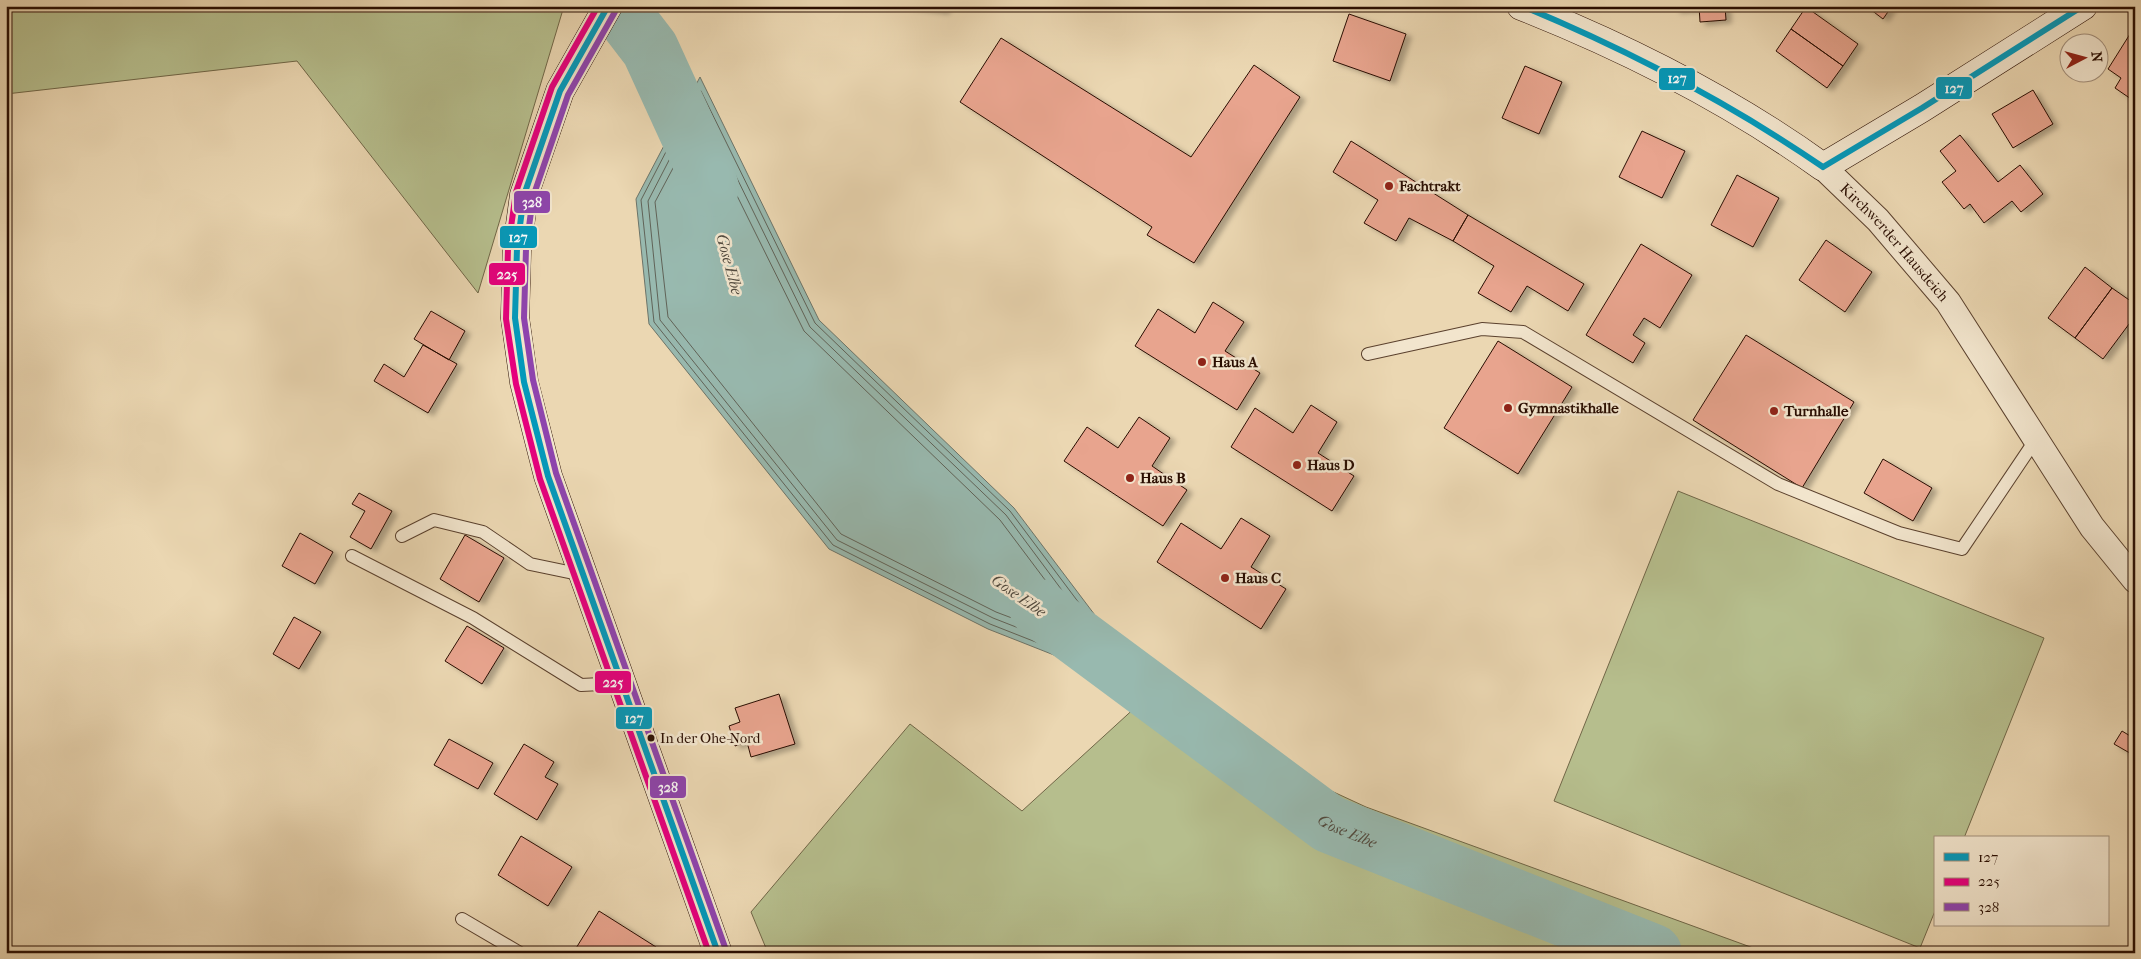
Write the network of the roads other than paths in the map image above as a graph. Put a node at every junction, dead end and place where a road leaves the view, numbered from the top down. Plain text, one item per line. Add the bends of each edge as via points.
1 (1521, 6) edge
2 (2083, 6) edge
3 (603, 15) edge
4 (1823, 167) junction
5 (1368, 354) dead end
6 (2036, 439) junction
7 (402, 536) dead end
8 (352, 556) dead end
9 (583, 575) junction
10 (2135, 580) edge
11 (622, 683) junction
12 (462, 919) dead end
13 (520, 953) edge
14 (718, 953) edge

1 - 4 main road, Kirchwerder Hausdeich via 1569,25 1701,90 1776,133
2 - 4 main road
3 - 9 main road via 560,91 524,195 517,248 515,308 524,382 548,476
4 - 6 street, Kirchwerder Hausdeich via 1878,220 1948,302
5 - 6 lane via 1482,329 1523,332 1778,484 1899,533 1962,549
6 - 10 street, Kirchwerder Hausdeich via 2092,527
7 - 9 lane via 434,520 483,532 530,564
8 - 11 lane via 473,618 581,685
9 - 11 main road
11 - 14 main road
12 - 13 lane

